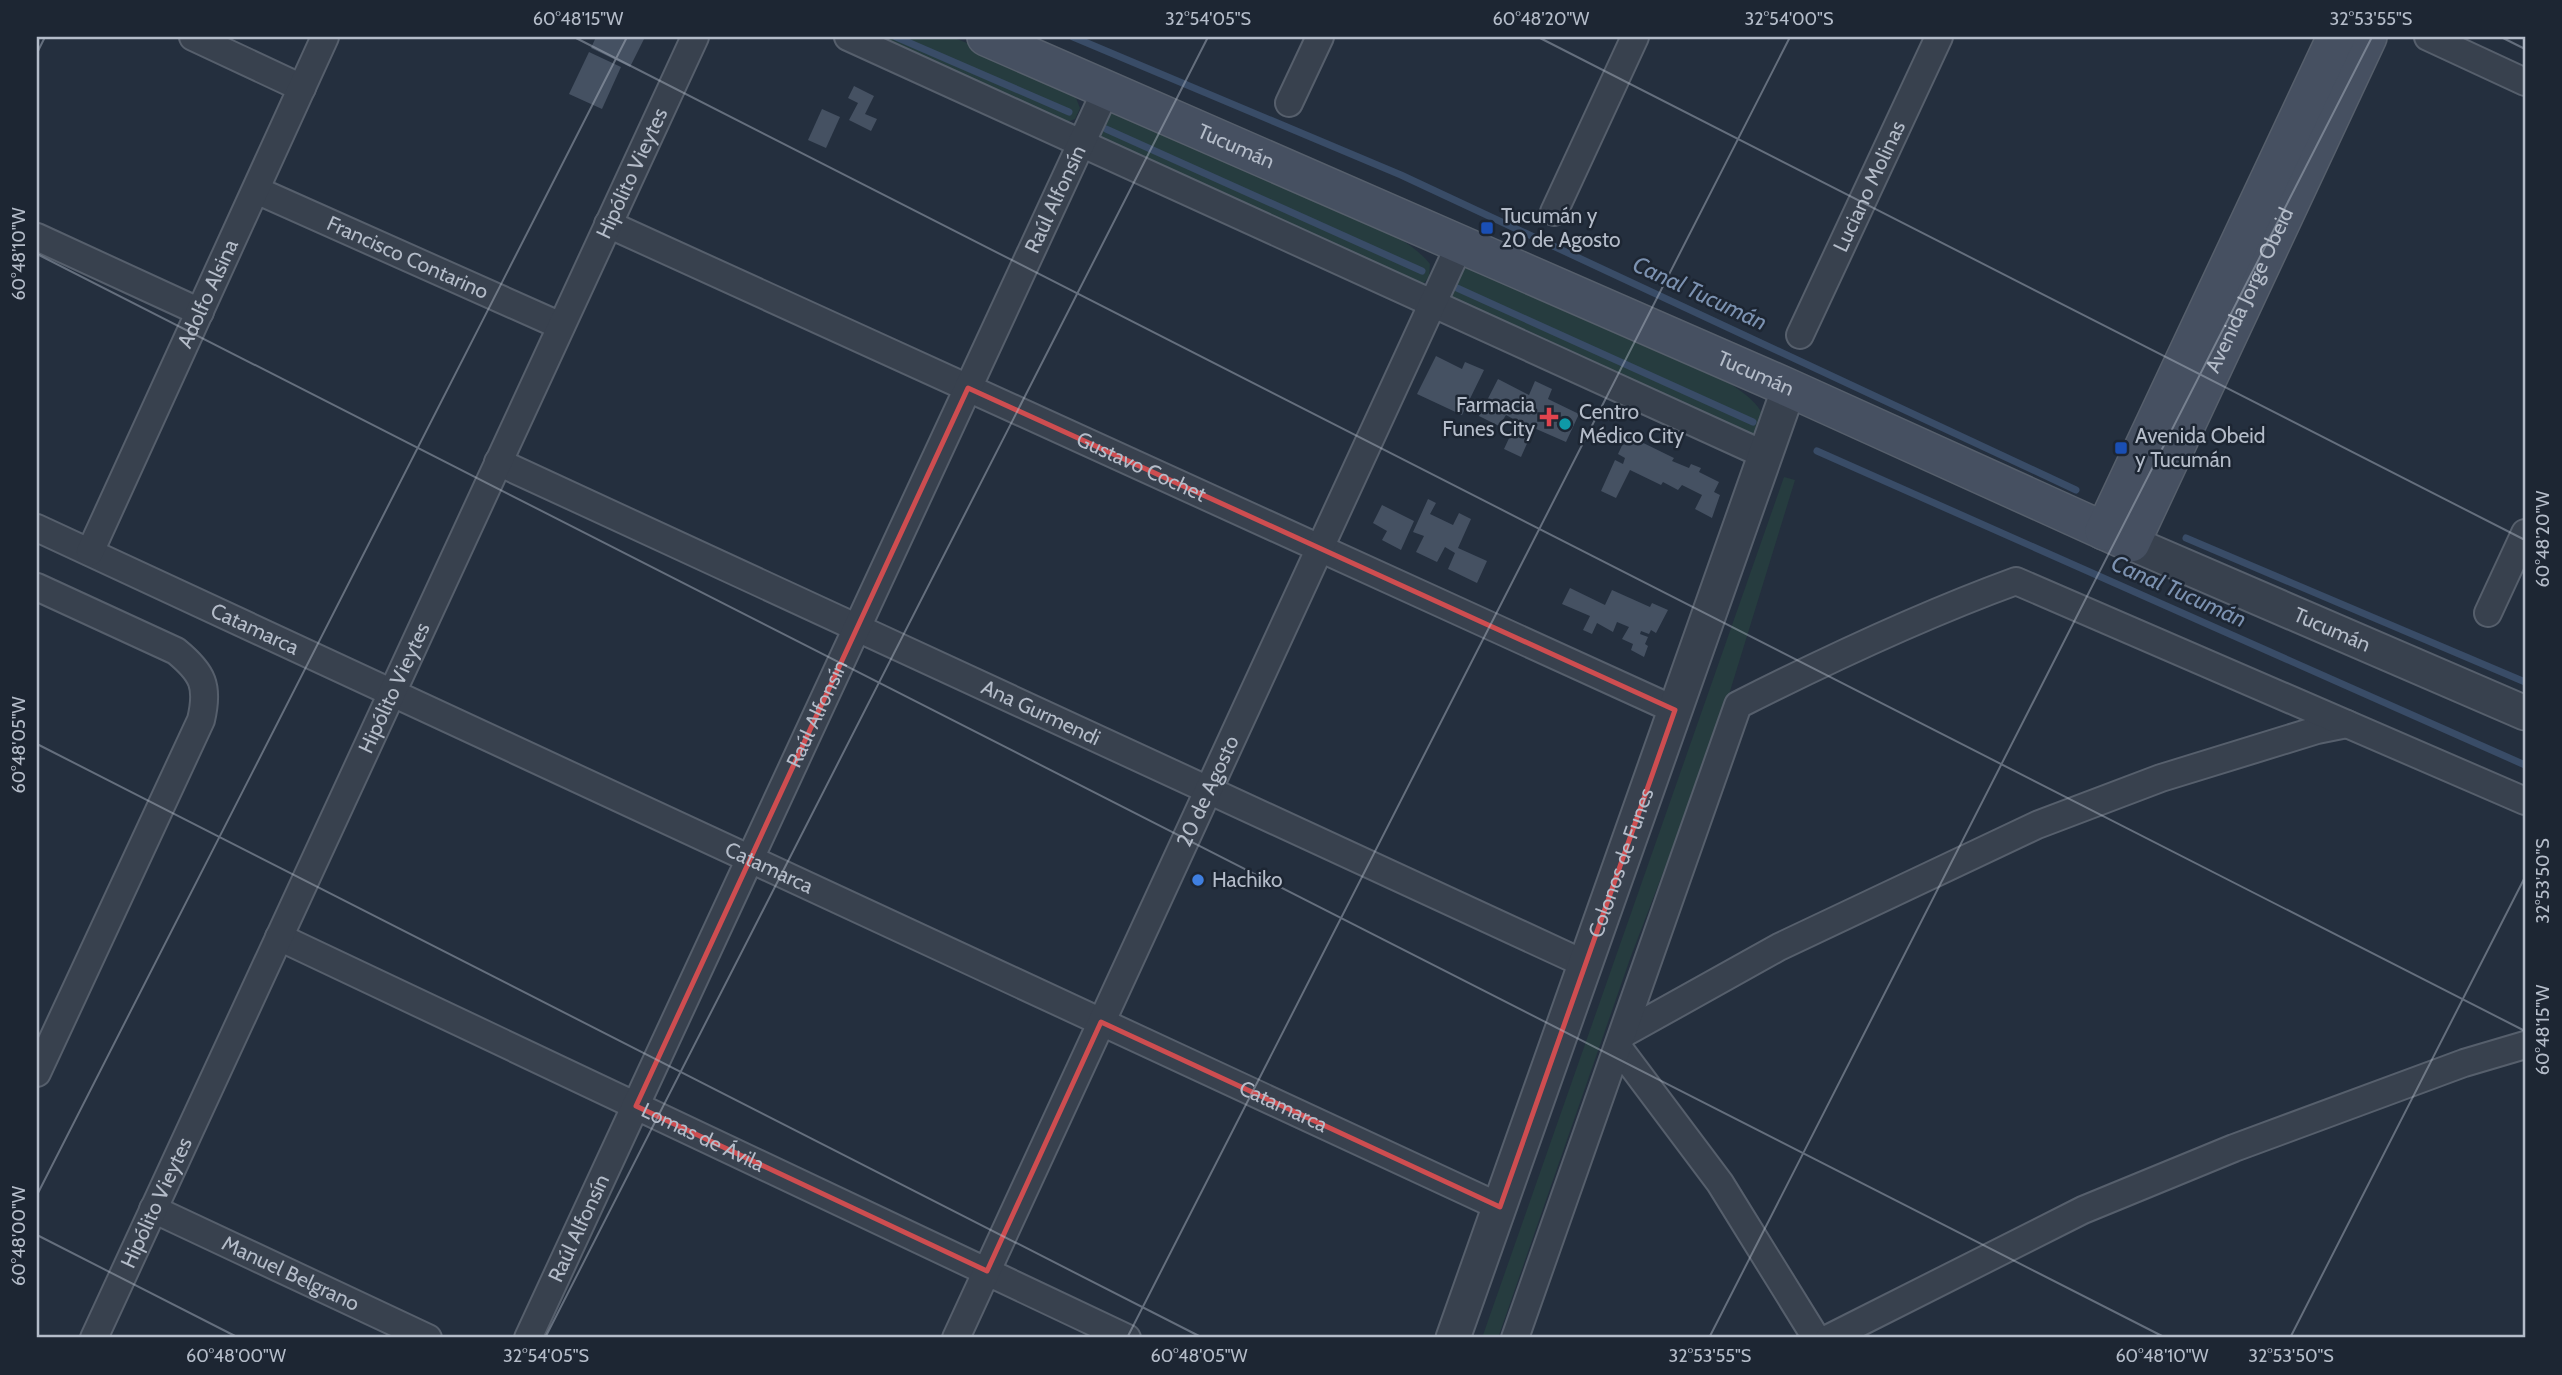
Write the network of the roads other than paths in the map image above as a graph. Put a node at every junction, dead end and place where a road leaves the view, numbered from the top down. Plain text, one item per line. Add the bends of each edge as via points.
1 (193, 37) edge
2 (325, 37) edge
3 (695, 37) edge
4 (848, 37) edge
5 (1320, 37) edge
6 (1635, 37) edge
7 (1940, 37) edge
8 (2336, 37) edge
9 (2368, 37) edge
10 (2428, 37) edge
11 (1006, 41) edge
12 (2525, 82) edge
13 (302, 88) junction
14 (1106, 90) junction
15 (1289, 103) dead end
16 (1081, 143) junction
17 (256, 190) junction
18 (1554, 212) dead end
19 (608, 224) junction
20 (37, 237) edge
21 (1460, 244) junction
22 (1432, 303) junction
23 (200, 312) junction
24 (561, 326) junction
25 (1800, 335) dead end
26 (968, 388) junction
27 (1789, 388) junction
28 (1765, 455) junction
29 (498, 462) junction
30 (37, 528) edge
31 (2525, 533) edge
32 (2118, 537) junction
33 (1320, 548) junction
34 (90, 552) junction
35 (37, 587) edge
36 (2488, 613) dead end
37 (858, 628) junction
38 (392, 692) junction
39 (1675, 710) junction
40 (2525, 713) edge
41 (2347, 724) junction
42 (1208, 790) junction
43 (2525, 801) edge
44 (751, 859) junction
45 (279, 937) junction
46 (1585, 964) junction
47 (1101, 1022) junction
48 (1620, 1040) junction
49 (2525, 1045) edge
50 (37, 1073) edge
51 (636, 1106) junction
52 (1500, 1207) junction
53 (153, 1209) junction
54 (986, 1271) junction
55 (93, 1338) edge
56 (428, 1338) edge
57 (528, 1338) edge
58 (956, 1338) edge
59 (1127, 1338) edge
60 (1453, 1338) edge
61 (1515, 1338) edge
62 (1815, 1338) edge
63 (1829, 1338) edge

1 - 13 street
2 - 13 street, Adolfo Alsina
3 - 19 street, Hipólito Vieytes
4 - 16 street
5 - 15 street
6 - 18 street
7 - 25 street, Luciano Molinas
8 - 32 main road, Avenida Jorge Obeid
9 - 32 main road, Avenida Jorge Obeid
10 - 12 street
11 - 14 main road, Tucumán
13 - 17 street, Adolfo Alsina
14 - 16 street, Raúl Alfonsín
14 - 21 main road, Tucumán
16 - 22 street
16 - 26 street, Raúl Alfonsín
17 - 23 street, Adolfo Alsina
17 - 24 street, Francisco Contarino
19 - 24 street, Hipólito Vieytes
19 - 26 street, Gustavo Cochet
20 - 23 street
21 - 22 street, 20 de Agosto
21 - 27 main road, Tucumán
22 - 28 street
22 - 33 street, 20 de Agosto
23 - 34 street, Adolfo Alsina
24 - 29 street, Hipólito Vieytes
26 - 33 street, Gustavo Cochet
26 - 37 street, Raúl Alfonsín
27 - 28 street, Colonos de Funes
27 - 32 main road, Tucumán
28 - 39 street, Colonos de Funes
29 - 37 street, Ana Gurmendi
29 - 38 street, Hipólito Vieytes
30 - 34 street, Catamarca
31 - 36 street
32 - 40 street, Tucumán
33 - 39 street, Gustavo Cochet
33 - 42 street, 20 de Agosto
34 - 38 street, Catamarca
35 - 50 street via 176,651 193,665 206,699 201,720
37 - 42 street, Ana Gurmendi
37 - 44 street, Raúl Alfonsín
38 - 44 street, Catamarca
38 - 45 street, Hipólito Vieytes
39 - 46 street, Colonos de Funes
41 - 43 street
41 - 48 street via 2161,778 2037,825 1779,947
41 - 48 street via 2016,582 1833,657 1738,705
42 - 46 street, Ana Gurmendi
42 - 47 street, 20 de Agosto
44 - 47 street, Catamarca
44 - 51 street, Raúl Alfonsín
45 - 51 street, Lomas de Ávila
45 - 53 street, Hipólito Vieytes
46 - 52 street, Colonos de Funes
47 - 52 street, Catamarca
47 - 54 street, 20 de Agosto
48 - 61 street
48 - 62 street via 1720,1183
49 - 63 street via 2234,1148 2083,1210
51 - 54 street, Lomas de Ávila
51 - 57 street, Raúl Alfonsín
52 - 60 street, Colonos de Funes
53 - 55 street, Hipólito Vieytes
53 - 56 street, Manuel Belgrano
54 - 58 street, 20 de Agosto
54 - 59 street, Lomas de Ávila

